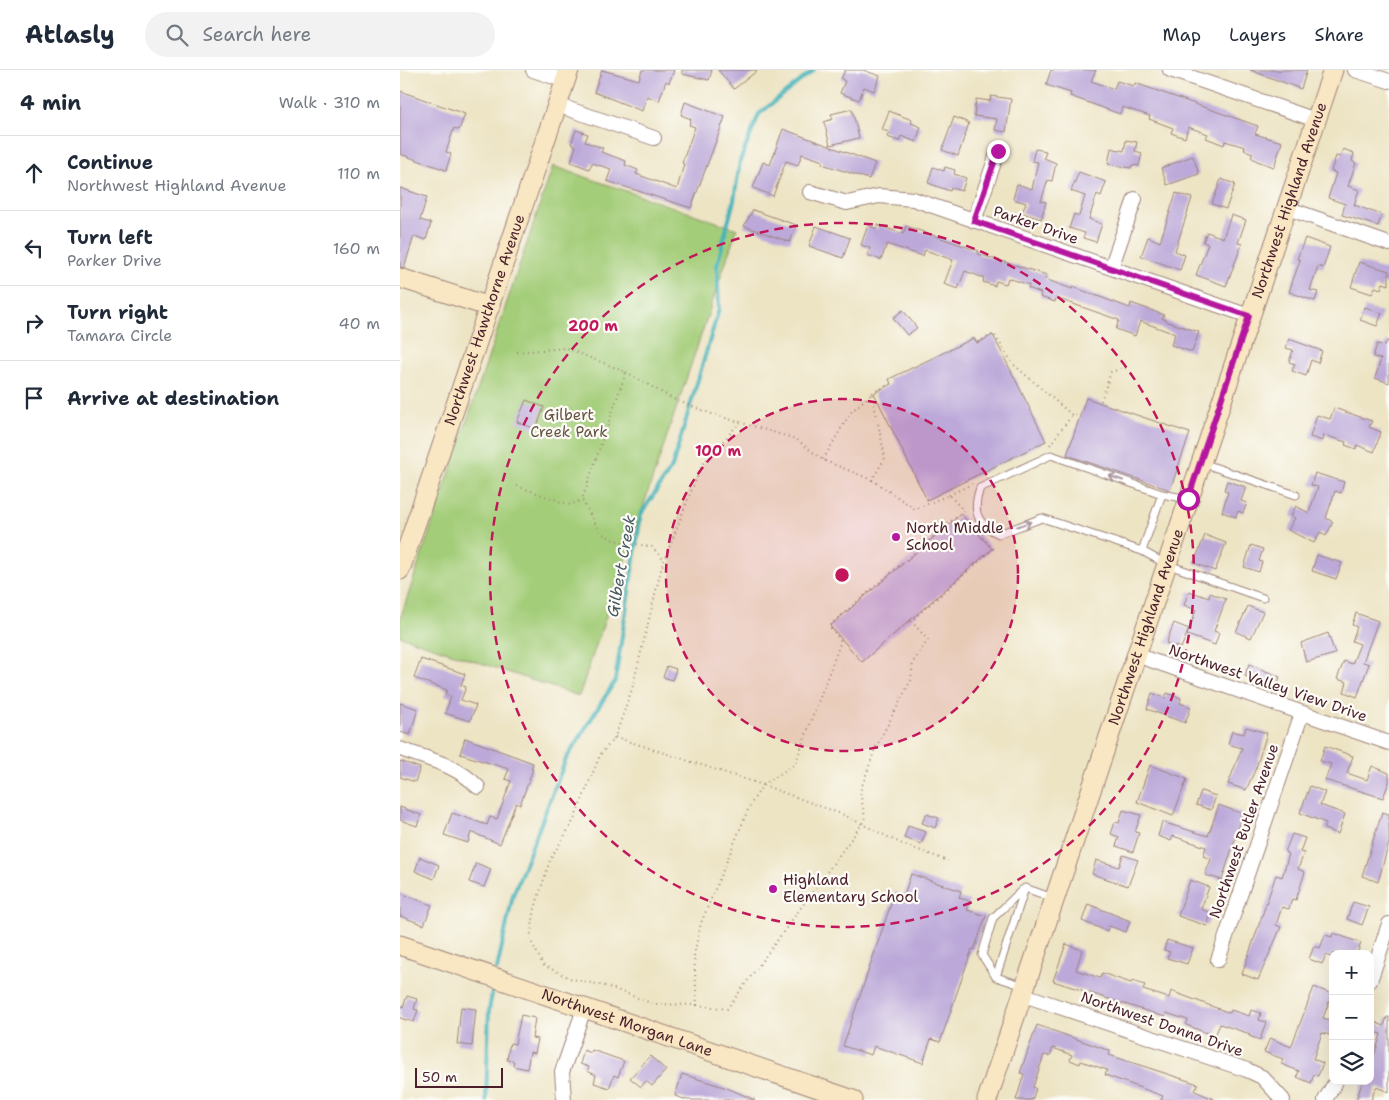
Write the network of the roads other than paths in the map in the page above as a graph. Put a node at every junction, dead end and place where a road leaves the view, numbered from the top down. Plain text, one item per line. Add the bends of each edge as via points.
1 (533, 70) edge
2 (1170, 70) edge
3 (1333, 70) edge
4 (1355, 70) edge
5 (567, 75) edge
6 (1389, 81) edge
7 (557, 104) junction
8 (1316, 120) junction
9 (654, 138) dead end
10 (998, 151) dead end
11 (810, 192) dead end
12 (1135, 199) dead end
13 (1287, 208) junction
14 (974, 221) junction
15 (1389, 244) edge
16 (1111, 268) junction
17 (400, 278) edge
18 (490, 307) junction
19 (1249, 316) junction
20 (1200, 462) junction
21 (1162, 494) junction
22 (1296, 495) dead end
23 (1188, 499) junction
24 (1142, 551) junction
25 (1166, 564) junction
26 (400, 570) edge
27 (1263, 598) dead end
28 (1136, 655) junction
29 (1302, 713) junction
30 (1389, 743) edge
31 (400, 749) edge
32 (478, 787) dead end
33 (1024, 888) junction
34 (1054, 898) junction
35 (1389, 924) edge
36 (400, 945) edge
37 (1218, 960) dead end
38 (1374, 968) edge
39 (996, 977) junction
40 (1022, 990) junction
41 (584, 1009) junction
42 (1334, 1085) edge
43 (564, 1100) edge
44 (853, 1100) edge
45 (986, 1100) edge
46 (1283, 1100) edge
47 (1325, 1100) edge

1 - 5 street
2 - 8 street
3 - 8 street, Northwest Highland Avenue
4 - 6 street
5 - 7 street, Northwest Hawthorne Avenue
7 - 9 street
7 - 18 street, Northwest Hawthorne Avenue
8 - 13 street, Northwest Highland Avenue
10 - 14 street
11 - 14 street, Parker Drive via 847,203 897,196
12 - 16 street
13 - 15 street
13 - 19 street, Northwest Highland Avenue
14 - 16 street, Parker Drive
16 - 19 street, Parker Drive
17 - 18 street
18 - 26 street, Northwest Hawthorne Avenue
19 - 20 street, Northwest Highland Avenue
20 - 22 lane
20 - 23 street, Northwest Highland Avenue
21 - 23 lane
21 - 24 lane
21 -> 24 lane via 1051,455 980,488 975,504 978,518 986,529 999,534 1042,518
23 - 25 street, Northwest Highland Avenue
24 - 25 lane
25 - 27 lane
25 - 28 street, Northwest Highland Avenue
28 - 29 street, Northwest Valley View Drive
28 - 34 street, Northwest Highland Avenue
29 - 30 street, Northwest Valley View Drive
29 - 37 street, Northwest Butler Avenue
31 - 32 street via 454,768 467,775
33 - 34 lane
33 - 39 lane
33 - 39 lane via 993,918 982,955
34 - 40 street, Northwest Highland Avenue
35 - 38 street
36 - 41 street, Northwest Morgan Lane
39 - 40 lane
40 - 45 street, Northwest Highland Avenue
40 - 46 street, Northwest Donna Drive via 1247,1070 1262,1077
41 - 43 street via 562,1072
41 - 44 street, Northwest Morgan Lane
42 - 47 street

